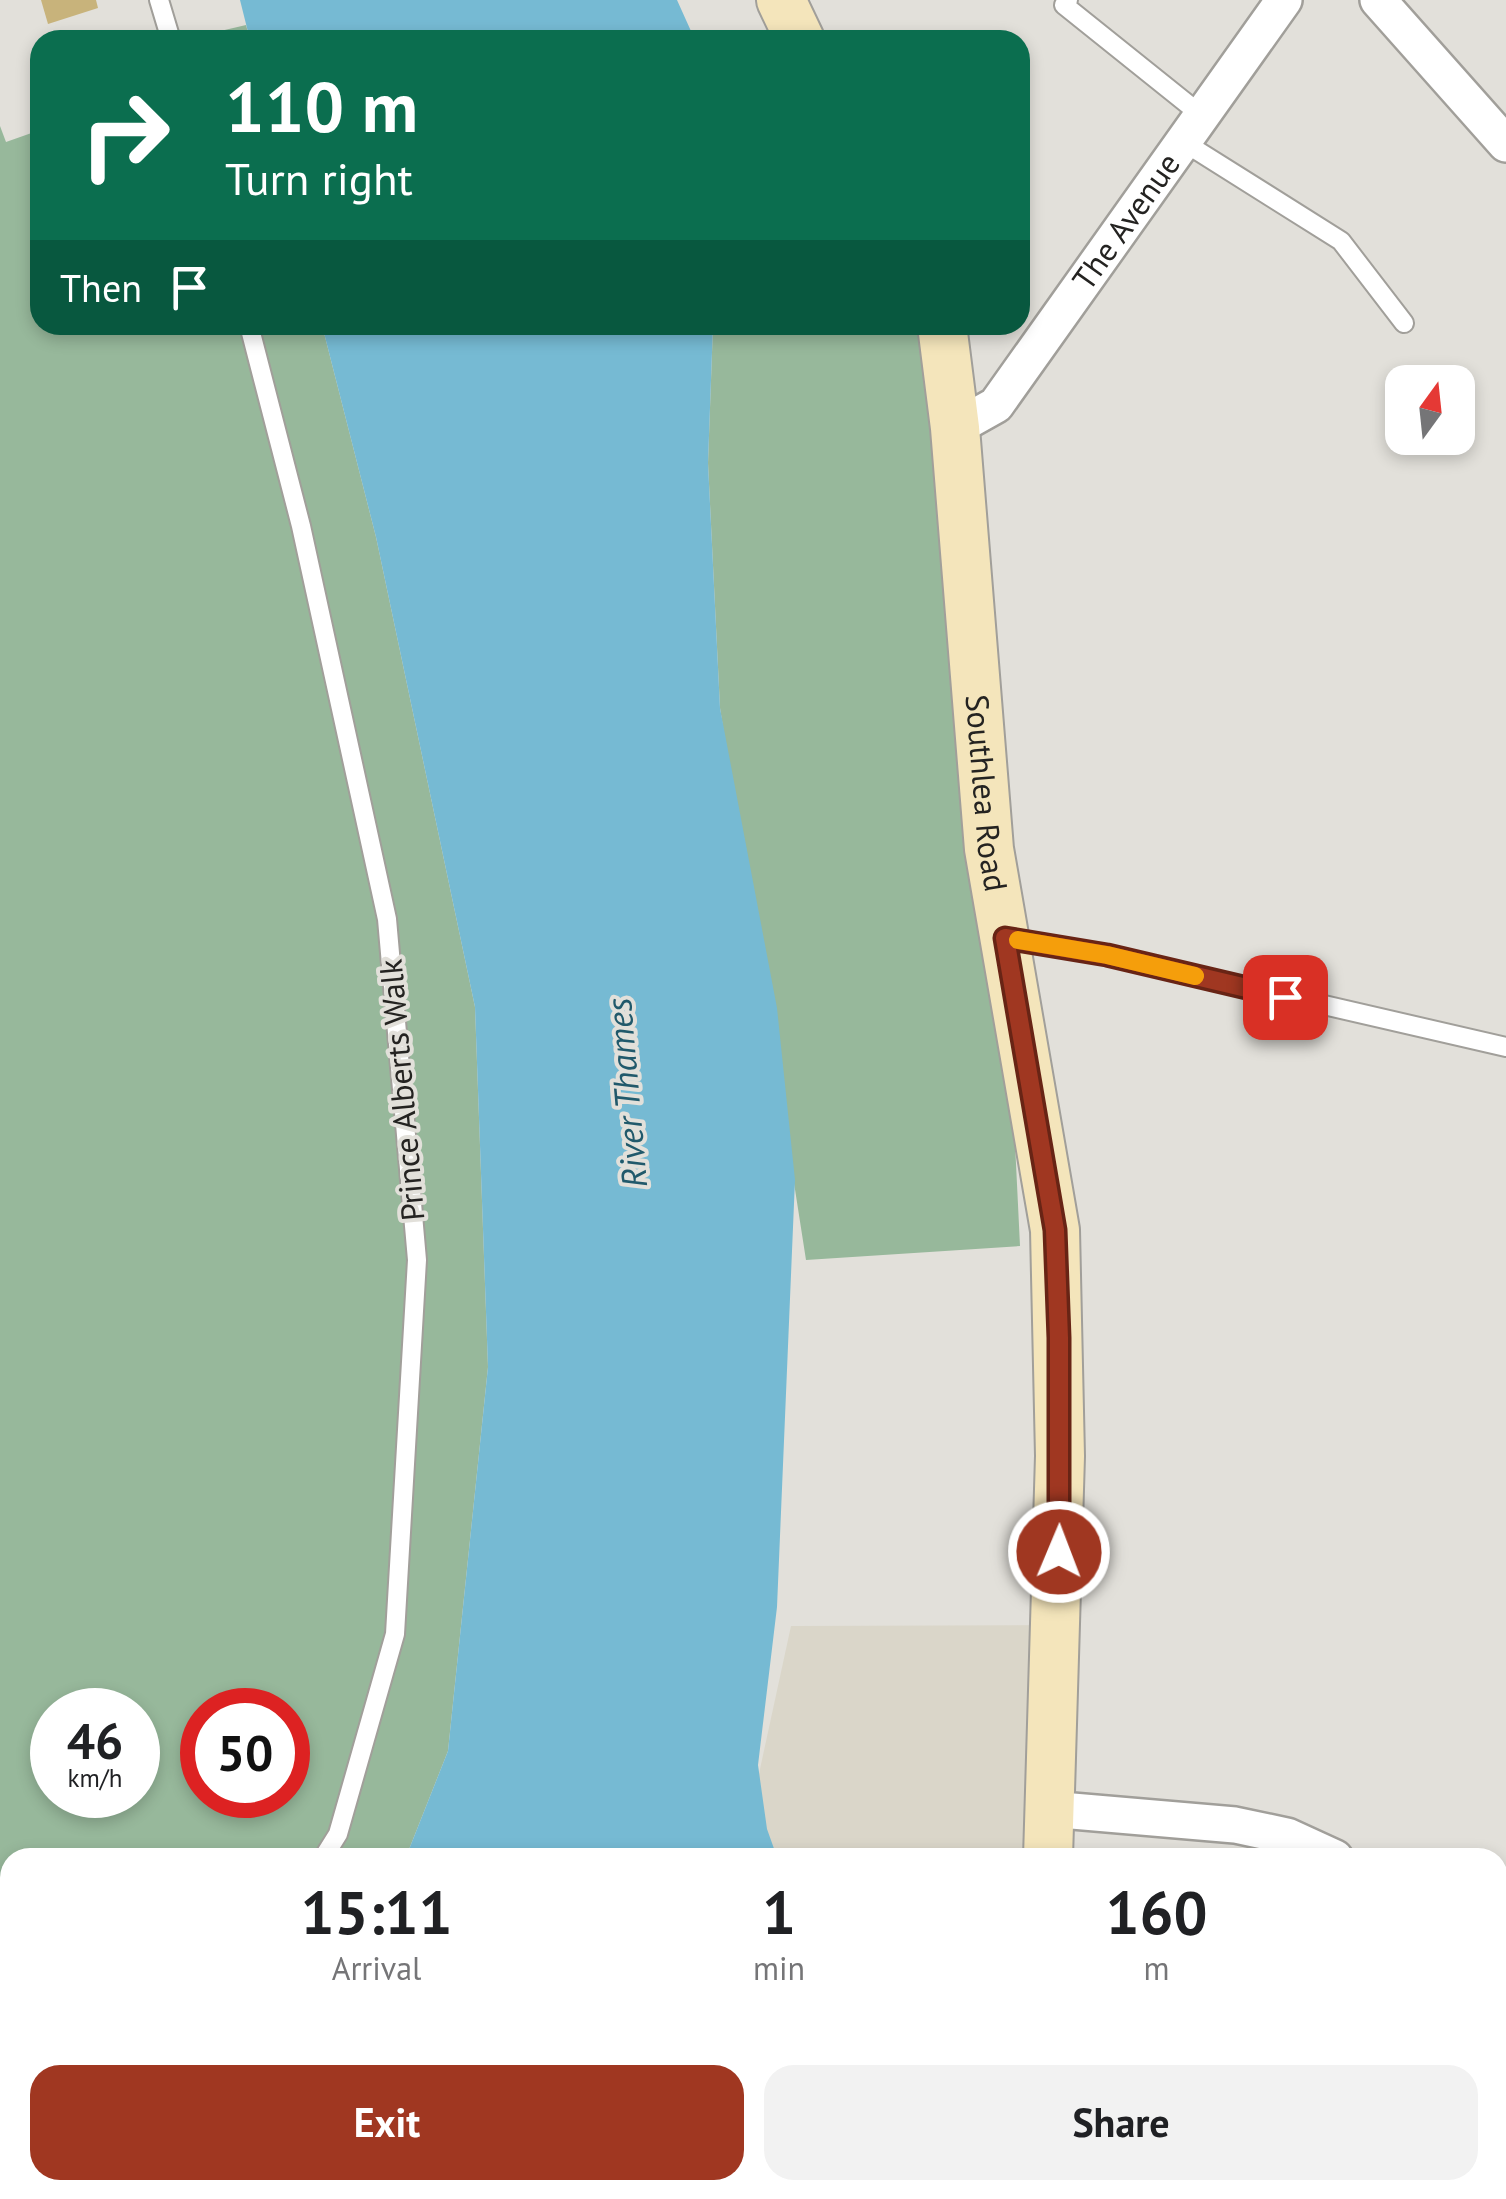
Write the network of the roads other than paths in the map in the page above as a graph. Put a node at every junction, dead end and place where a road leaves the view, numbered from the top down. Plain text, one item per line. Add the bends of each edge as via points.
1 (159, 0) edge
2 (781, 0) edge
3 (1068, 0) edge
4 (1284, 0) edge
5 (1378, 0) edge
6 (168, 30) edge
7 (795, 30) edge
8 (1191, 128) junction
9 (1506, 144) edge
10 (1404, 323) dead end
11 (253, 335) edge
12 (943, 335) edge
13 (955, 428) junction
14 (1005, 938) junction
15 (1506, 1047) edge
16 (1049, 1809) junction
17 (329, 1848) edge
18 (1048, 1848) edge
19 (1313, 1848) edge

1 - 6 lane
2 - 7 main road
3 - 8 lane via 1064,5
4 - 8 street, The Avenue
5 - 9 street
8 - 10 lane via 1341,241
8 - 13 street, The Avenue via 996,404
11 - 17 lane, Prince Alberts Walk via 387,918 417,1260 394,1634
12 - 13 main road, Southlea Road
13 - 14 main road, Southlea Road via 989,849
14 - 15 lane via 1107,955
14 - 16 main road, Southlea Road via 1055,1230 1060,1456
16 - 18 main road, Southlea Road
16 - 19 street via 1235,1825

